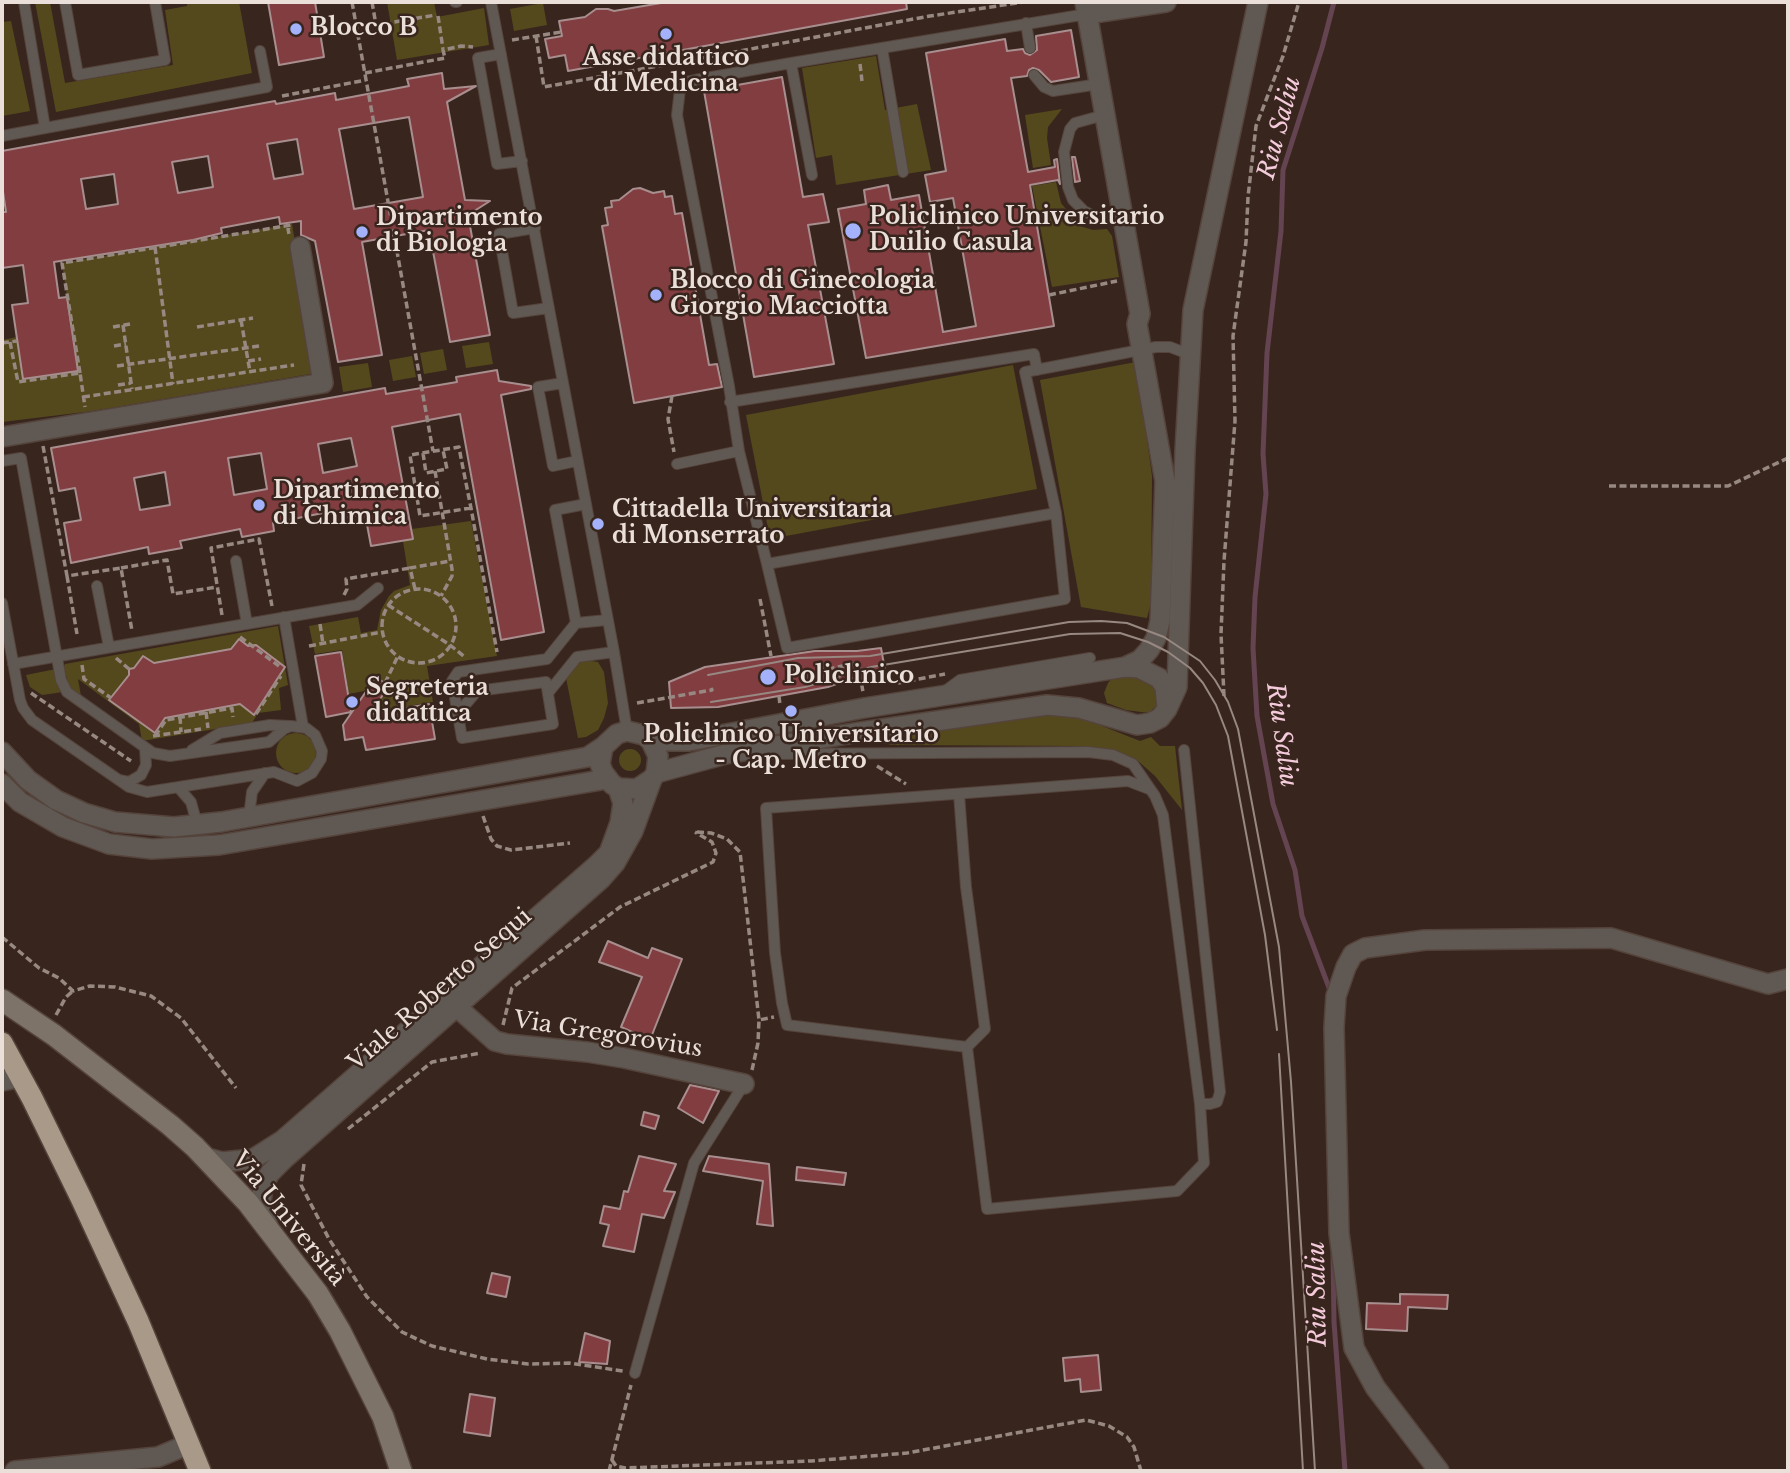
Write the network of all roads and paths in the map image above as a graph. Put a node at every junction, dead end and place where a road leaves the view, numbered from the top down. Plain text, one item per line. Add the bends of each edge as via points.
1 (24, 2) edge
2 (65, 2) edge
3 (155, 2) edge
4 (352, 2) edge
5 (372, 2) edge
6 (491, 2) edge
7 (1024, 2) edge
8 (1166, 2) edge
9 (1258, 2) edge
10 (1299, 2) edge
11 (1086, 8) edge
12 (1026, 23) junction
13 (561, 32) dead end
14 (536, 36) junction
15 (512, 40) dead end
16 (499, 42) junction
17 (882, 48) junction
18 (1030, 48) dead end
19 (443, 50) junction
20 (260, 51) dead end
21 (501, 54) junction
22 (791, 63) junction
23 (365, 73) junction
24 (1034, 75) dead end
25 (366, 80) junction
26 (1099, 84) junction
27 (282, 96) dead end
28 (1104, 114) junction
29 (45, 128) junction
30 (2, 136) edge
31 (522, 161) junction
32 (903, 172) dead end
33 (812, 175) dead end
34 (1121, 214) junction
35 (535, 228) junction
36 (155, 247) junction
37 (300, 247) joint
38 (1133, 277) junction
39 (1049, 295) dead end
40 (550, 308) junction
41 (253, 318) dead end
42 (240, 320) junction
43 (130, 324) dead end
44 (123, 325) junction
45 (113, 327) dead end
46 (197, 327) dead end
47 (17, 341) dead end
48 (10, 342) junction
49 (2, 343) edge
50 (126, 344) junction
51 (114, 346) dead end
52 (259, 346) dead end
53 (246, 348) junction
54 (1142, 351) junction
55 (1192, 355) junction
56 (170, 358) junction
57 (261, 359) dead end
58 (248, 361) junction
59 (129, 364) junction
60 (294, 365) dead end
61 (117, 366) dead end
62 (1037, 370) junction
63 (250, 372) junction
64 (79, 373) junction
65 (131, 383) junction
66 (563, 383) junction
67 (173, 384) junction
68 (118, 386) dead end
69 (132, 390) junction
70 (672, 396) dead end
71 (83, 397) junction
72 (730, 402) junction
73 (88, 422) junction
74 (2, 437) edge
75 (42, 444) dead end
76 (443, 449) junction
77 (433, 451) junction
78 (739, 451) junction
79 (423, 453) junction
80 (1788, 458) edge
81 (2, 461) edge
82 (577, 461) junction
83 (677, 464) joint
84 (435, 471) junction
85 (1609, 486) dead end
86 (586, 505) junction
87 (471, 508) junction
88 (443, 512) junction
89 (1056, 513) junction
90 (259, 540) dead end
91 (236, 561) dead end
92 (450, 561) junction
93 (766, 564) junction
94 (121, 568) junction
95 (411, 568) junction
96 (67, 576) junction
97 (97, 586) dead end
98 (217, 587) dead end
99 (378, 588) dead end
100 (758, 588) dead end
101 (415, 589) junction
102 (441, 596) junction
103 (342, 599) dead end
104 (2, 603) edge
105 (386, 603) junction
106 (272, 611) dead end
107 (317, 612) junction
108 (231, 616) dead end
109 (222, 617) dead end
110 (284, 617) junction
111 (607, 620) junction
112 (576, 623) junction
113 (248, 628) junction
114 (382, 632) junction
115 (77, 634) dead end
116 (132, 634) dead end
117 (323, 644) junction
118 (450, 645) junction
119 (309, 646) dead end
120 (109, 647) junction
121 (614, 652) junction
122 (128, 655) dead end
123 (58, 656) junction
124 (398, 656) junction
125 (771, 656) dead end
126 (499, 658) dead end
127 (1090, 658) dead end
128 (93, 661) dead end
129 (468, 661) dead end
130 (13, 664) junction
131 (1125, 667) junction
132 (129, 669) dead end
133 (807, 673) dead end
134 (385, 683) dead end
135 (861, 683) dead end
136 (711, 688) dead end
137 (26, 689) dead end
138 (548, 693) junction
139 (779, 696) dead end
140 (1224, 696) dead end
141 (111, 698) dead end
142 (936, 698) junction
143 (637, 703) dead end
144 (780, 705) dead end
145 (1167, 709) junction
146 (206, 712) junction
147 (459, 712) junction
148 (180, 717) junction
149 (251, 722) dead end
150 (233, 724) dead end
151 (221, 726) dead end
152 (291, 726) junction
153 (303, 727) junction
154 (208, 728) junction
155 (627, 731) junction
156 (181, 732) junction
157 (155, 736) junction
158 (651, 741) junction
159 (146, 742) junction
160 (603, 747) junction
161 (1184, 750) dead end
162 (2, 752) edge
163 (188, 753) junction
164 (726, 754) junction
165 (131, 761) dead end
166 (869, 761) dead end
167 (266, 772) junction
168 (654, 776) junction
169 (118, 780) junction
170 (613, 783) junction
171 (2, 784) edge
172 (178, 787) junction
173 (1149, 789) junction
174 (959, 793) junction
175 (910, 797) junction
176 (481, 800) junction
177 (249, 817) junction
178 (197, 824) junction
179 (570, 843) dead end
180 (2, 937) edge
181 (1788, 979) edge
182 (73, 992) junction
183 (2, 1000) edge
184 (458, 1008) junction
185 (785, 1015) junction
186 (759, 1020) junction
187 (54, 1035) junction
188 (493, 1038) junction
189 (2, 1044) edge
190 (967, 1047) junction
191 (11, 1079) edge
192 (744, 1084) junction
193 (236, 1088) dead end
194 (1205, 1104) junction
195 (346, 1130) dead end
196 (204, 1157) junction
197 (304, 1164) dead end
198 (270, 1230) junction
199 (635, 1373) junction
200 (188, 1444) junction
201 (612, 1460) junction
202 (15, 1471) edge
203 (200, 1471) edge
204 (401, 1471) edge
205 (609, 1471) edge
206 (1141, 1471) edge
207 (1439, 1471) edge

1 - 29 lane
2 - 3 lane via 78,75 165,60
4 - 23 path
5 - 19 path via 376,25 437,16
6 - 16 lane
7 - 14 path via 544,87
8 - 11 street
9 - 55 street via 1193,310
10 - 140 path via 1256,126 1248,197 1247,242 1233,337 1235,421 1221,634
11 - 12 lane
11 - 26 street
12 - 17 lane
12 - 18 lane
13 - 14 path
14 - 15 path
16 - 19 path
16 - 21 lane
17 - 22 lane
17 - 32 lane
19 - 23 path via 445,58
20 - 29 lane via 267,88
21 - 31 lane
21 - 31 lane via 478,58 497,163
22 - 33 lane
22 - 72 lane via 686,82 677,102
23 - 25 path
24 - 26 lane via 1053,90
25 - 27 path
25 - 77 path
26 - 28 street
28 - 34 street
28 - 34 lane via 1070,129 1063,152 1068,187 1084,211 1096,217
29 - 30 lane
31 - 35 lane
34 - 38 street
35 - 40 lane
35 - 40 lane via 499,234 513,313
36 - 37 path via 291,225 289,233 297,236
36 - 56 path
36 - 64 path via 62,263
37 - 73 street via 323,383
38 - 39 path
38 - 54 street
40 - 66 lane
41 - 42 path
42 - 46 path
42 - 53 path
43 - 44 path
44 - 45 path
44 - 50 path
47 - 48 path
48 - 49 path
48 - 64 path via 18,382
50 - 51 path
50 - 59 path
52 - 53 path
53 - 56 path
53 - 58 path
54 - 55 lane via 1170,347
54 - 62 lane
54 - 131 street via 1165,481 1160,621 1149,650
55 - 145 street via 1177,687
56 - 59 path
56 - 67 path
57 - 58 path
58 - 63 path
59 - 61 path
59 - 65 path
60 - 63 path
62 - 72 lane via 1034,354
62 - 89 lane via 1025,372
63 - 67 path
64 - 71 path
65 - 68 path
65 - 69 path
66 - 82 lane
66 - 82 lane via 538,387 553,466
67 - 69 path
69 - 71 path
70 - 83 path via 668,419
71 - 73 path
72 - 78 lane
73 - 74 street
75 - 96 path
76 - 77 path
76 - 84 path via 447,469
76 - 87 path via 459,447
77 - 79 path
78 - 83 lane
78 - 93 lane
79 - 84 path via 426,473
79 - 88 path via 410,455 420,516
80 - 85 path via 1728,486
81 - 123 lane via 20,458
82 - 86 lane
84 - 88 path
86 - 111 lane
86 - 112 lane via 555,510
87 - 88 path
87 - 126 path
88 - 92 path
89 - 93 lane
89 - 93 lane via 1065,599 787,648
90 - 106 path
91 - 113 lane
92 - 95 path
92 - 102 path via 452,576
94 - 96 path
94 - 98 path via 167,560 173,594
94 - 116 path
95 - 101 path
95 - 103 path via 346,579
96 - 115 path
97 - 120 lane
99 - 107 lane via 357,605
100 - 125 path
101 - 102 path
101 - 105 path
102 - 118 path via 455,619
104 - 130 lane
105 - 114 path
105 - 118 path
107 - 110 lane
107 - 117 path
108 - 109 path
110 - 113 lane
110 - 153 lane
111 - 112 lane
111 - 121 lane
112 - 147 lane via 547,659 458,672 452,681
113 - 120 lane
113 - 149 path via 237,635 285,670
114 - 117 path
114 - 124 path
117 - 119 path
118 - 124 path via 427,662
118 - 129 path
120 - 123 lane
121 - 138 lane via 577,657
121 - 155 lane
122 - 132 path via 115,657
123 - 130 lane
123 - 159 lane via 67,692
124 - 134 path
127 - 142 lane via 960,680
128 - 141 path via 82,663 84,678
130 - 169 lane via 20,700 32,720
131 - 142 street
131 - 145 street via 1159,678 1165,687
133 - 135 path via 858,663
136 - 143 path
137 - 165 path
138 - 147 lane via 546,682 477,691
138 - 147 lane via 553,724 463,738
139 - 144 path
142 - 158 street via 689,740
145 - 164 street via 1160,718 1137,725 1079,708 1046,705
146 - 148 path
146 - 150 path via 232,708
146 - 154 path
148 - 156 path
148 - 157 path via 166,720
151 - 154 path
152 - 153 lane
152 - 163 lane via 269,742
152 - 163 lane via 270,724 220,733
153 - 167 lane via 315,735 322,751 312,773 297,781
154 - 156 path
155 - 158 street
155 - 160 street
156 - 157 path
157 - 159 path
158 - 168 street via 659,756
159 - 163 lane via 153,753
159 - 169 lane via 141,775 129,782
160 - 170 street via 600,764
160 - 177 street via 588,757
161 - 194 lane via 1220,1092 1217,1102
162 - 178 street via 28,780 84,813 142,826
164 - 168 street
164 - 173 lane via 1088,752 1113,755 1133,764
166 - 175 path via 909,786
167 - 172 lane
167 - 177 lane via 252,792
168 - 170 street via 637,789
168 - 184 street, Viale Roberto Sequi via 615,863
169 - 172 lane via 147,792
170 - 176 street
170 - 196 street, Viale Roberto Sequi via 623,803 620,823 608,853 597,865 283,1140 253,1159 222,1162
171 - 176 street via 20,802 63,827 108,844 152,849 219,845
172 - 178 lane via 191,802
173 - 174 lane via 1128,780
173 - 194 lane via 1163,815
174 - 175 lane
174 - 190 lane via 985,1029
175 - 185 lane via 766,808 775,953
176 - 179 path via 484,824 497,846 511,850
177 - 178 street
180 - 182 path
181 - 207 street via 1769,984 1611,938 1425,940 1365,948 1353,954 1336,996 1334,1028 1339,1233 1354,1348 1375,1387
182 - 187 path via 57,1012
182 - 193 path via 90,986 115,987 151,996 181,1018
183 - 187 main road, Via Università
184 - 188 street, Via Gregorovius
184 - 198 street, Viale Roberto Sequi via 270,1173 261,1204
185 - 186 path
185 - 190 lane via 787,1025
186 - 188 path via 740,852 727,839 695,832 712,842 713,862 620,907 512,988 502,1028
186 - 192 path via 755,1060
187 - 196 main road, Via Università
188 - 192 street, Via Gregorovius via 524,1047 624,1058
188 - 195 path via 482,1052 432,1062
189 - 191 highway
190 - 194 lane via 987,1209 1177,1191 1204,1163
191 - 200 highway via 81,1198
192 - 199 lane via 694,1163
196 - 198 main road, Via Università
197 - 199 path via 301,1185 329,1239 367,1297 402,1332 432,1346 488,1359 569,1363
198 - 204 main road, Via Università via 318,1294 364,1376
199 - 201 path
200 - 202 street via 158,1457
200 - 203 highway
201 - 205 path
201 - 206 path via 625,1468 907,1453 1086,1420 1128,1437

